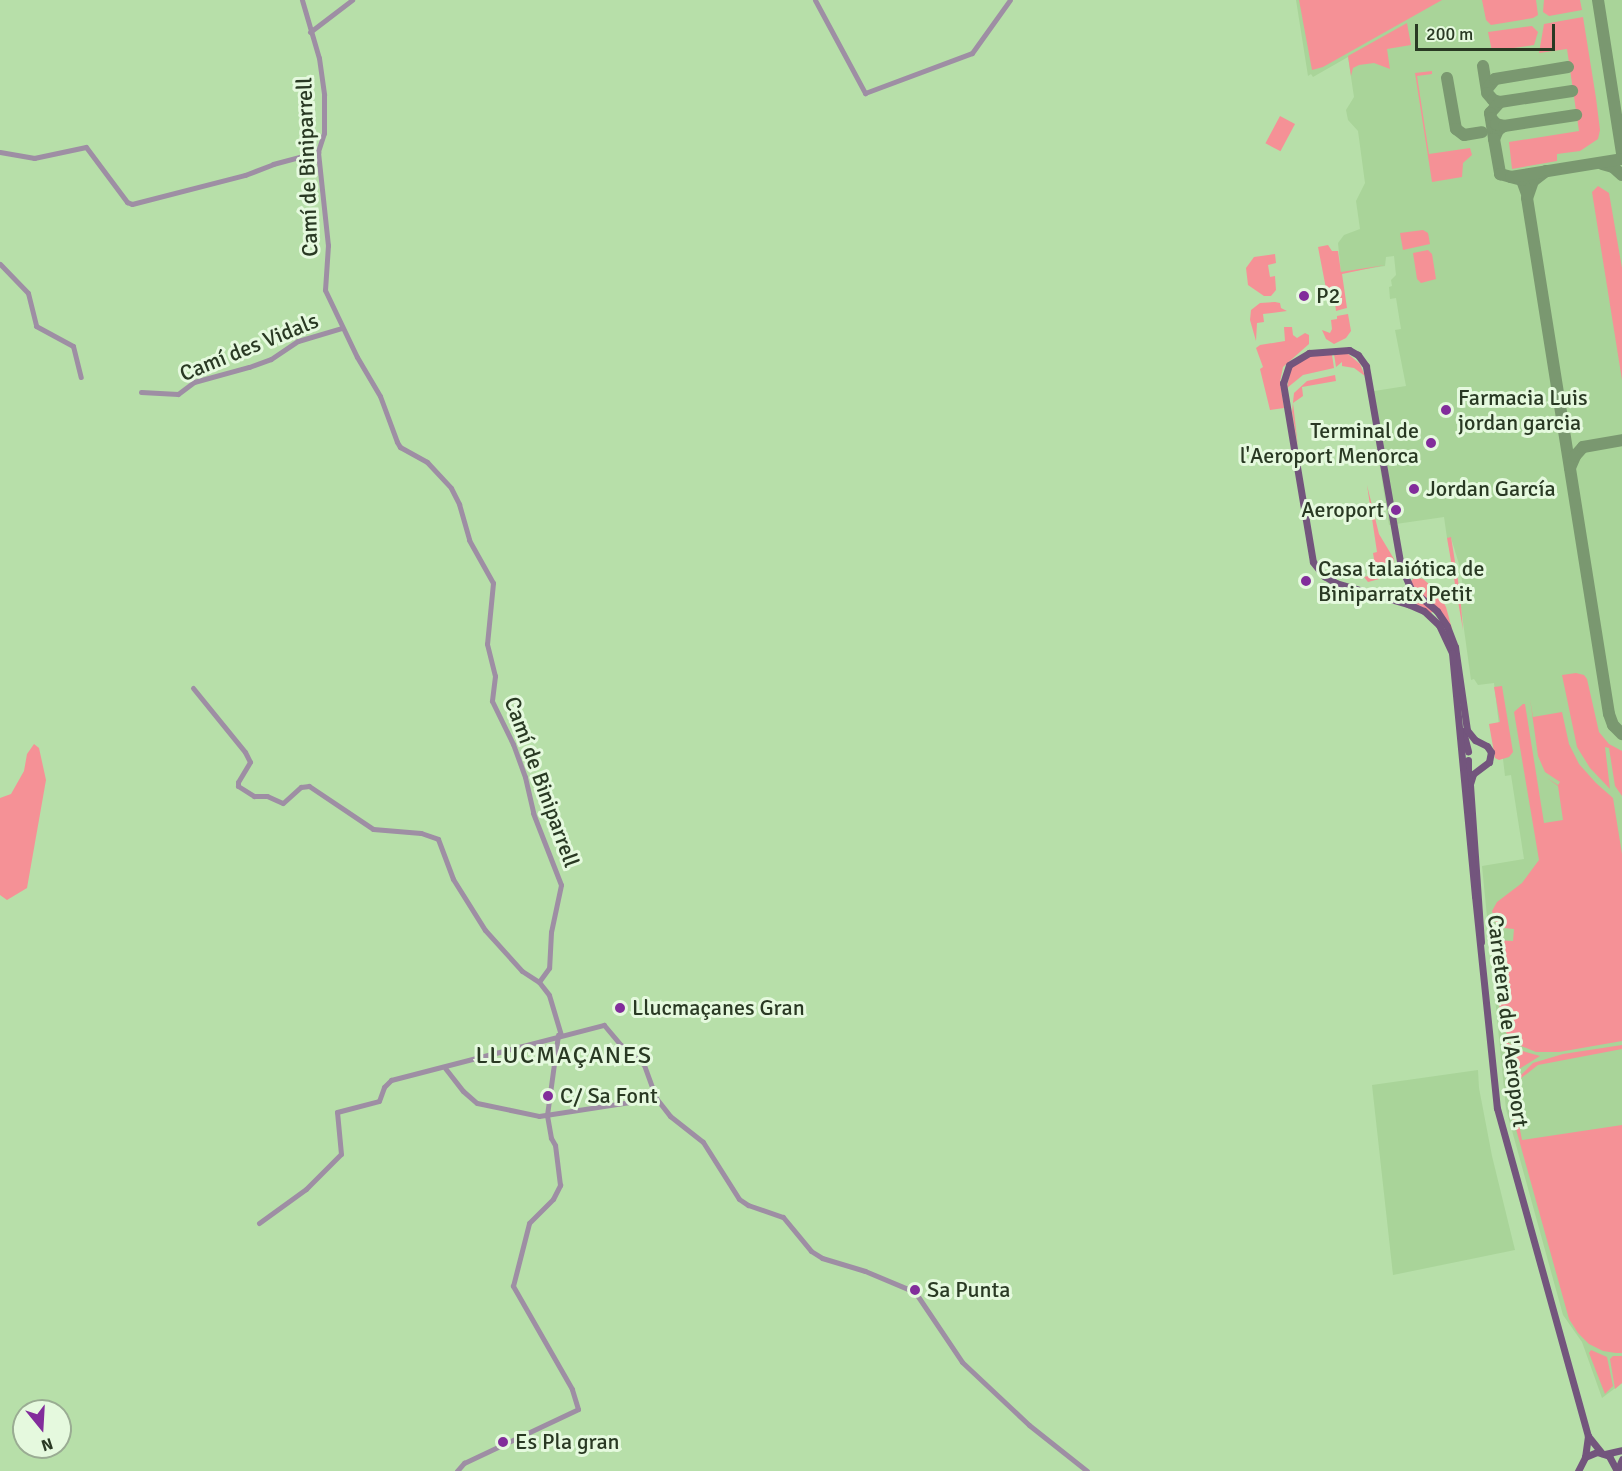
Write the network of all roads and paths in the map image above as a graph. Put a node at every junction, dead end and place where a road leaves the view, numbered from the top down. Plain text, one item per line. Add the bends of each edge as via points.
1 (302, 0) edge
2 (352, 0) edge
3 (815, 0) edge
4 (1010, 0) edge
5 (310, 32) junction
6 (0, 152) edge
7 (318, 152) junction
8 (0, 264) edge
9 (342, 328) junction
10 (81, 377) dead end
11 (141, 392) dead end
12 (193, 687) dead end
13 (1458, 708) junction
14 (1482, 743) junction
15 (1468, 755) junction
16 (1483, 767) junction
17 (1468, 828) junction
18 (1480, 942) junction
19 (539, 982) junction
20 (560, 1035) junction
21 (445, 1068) junction
22 (656, 1098) junction
23 (547, 1115) junction
24 (259, 1223) dead end
25 (1588, 1436) junction
26 (1622, 1450) edge
27 (1604, 1454) junction
28 (1585, 1457) junction
29 (1622, 1459) edge
30 (457, 1471) edge
31 (1087, 1471) edge
32 (1578, 1471) edge
33 (1617, 1471) edge

1 - 5 street, Camí de Biniparrell
2 - 5 street
3 - 4 street via 866,93 972,53
5 - 7 street, Camí de Biniparrell via 319,58 325,116
6 - 7 street via 34,158 86,147 132,204
7 - 9 street, Camí de Biniparrell via 328,245 324,284
8 - 10 street via 28,293 36,326 73,346
9 - 11 street, Camí des Vidals via 298,341 271,359 194,382 179,393
9 - 19 street, Camí de Biniparrell via 380,396 397,442 428,462 451,488 469,540 492,577 487,644 495,676 492,701 521,766 533,813 561,885 551,932 549,968
12 - 19 street via 250,762 238,786 254,796 267,796 283,803 309,786 373,829 421,833 438,839 453,879 485,930 522,971
13 - 14 main road, Carretera de l'Aeroport via 1453,657 1437,622 1421,609 1332,581 1320,573 1311,556 1285,401 1285,373 1292,361 1305,354 1344,349 1353,352 1370,378 1401,567 1407,581 1447,626 1455,647 1465,723 1469,735
13 - 15 main road
13 - 17 main road, Carretera de l'Aeroport
14 - 15 main road via 1473,745
14 - 16 main road via 1492,755
15 - 16 main road via 1474,766
15 - 17 main road
16 - 18 main road via 1473,774 1470,784
17 - 18 main road, Carretera de l'Aeroport
18 - 25 main road, Carretera de l'Aeroport via 1497,1108
19 - 20 street via 549,994
20 - 21 street
20 - 22 street via 604,1025 644,1064
20 - 23 street
21 - 23 street via 477,1103
21 - 24 street via 391,1080 379,1101 338,1112 341,1154 306,1189
22 - 23 street
22 - 31 street via 670,1116 703,1142 745,1203 783,1216 811,1251 822,1258 915,1292 962,1362 1029,1425
23 - 30 street via 561,1179 559,1190 529,1222 513,1289 572,1389 579,1409 464,1463
25 - 27 main road, Carretera de l'Aeroport
25 - 28 main road, Carretera de l'Aeroport
26 - 27 main road
27 - 28 main road
27 - 33 main road, Carretera de l'Aeroport
28 - 32 main road, Carretera de l'Aeroport
29 - 33 main road

